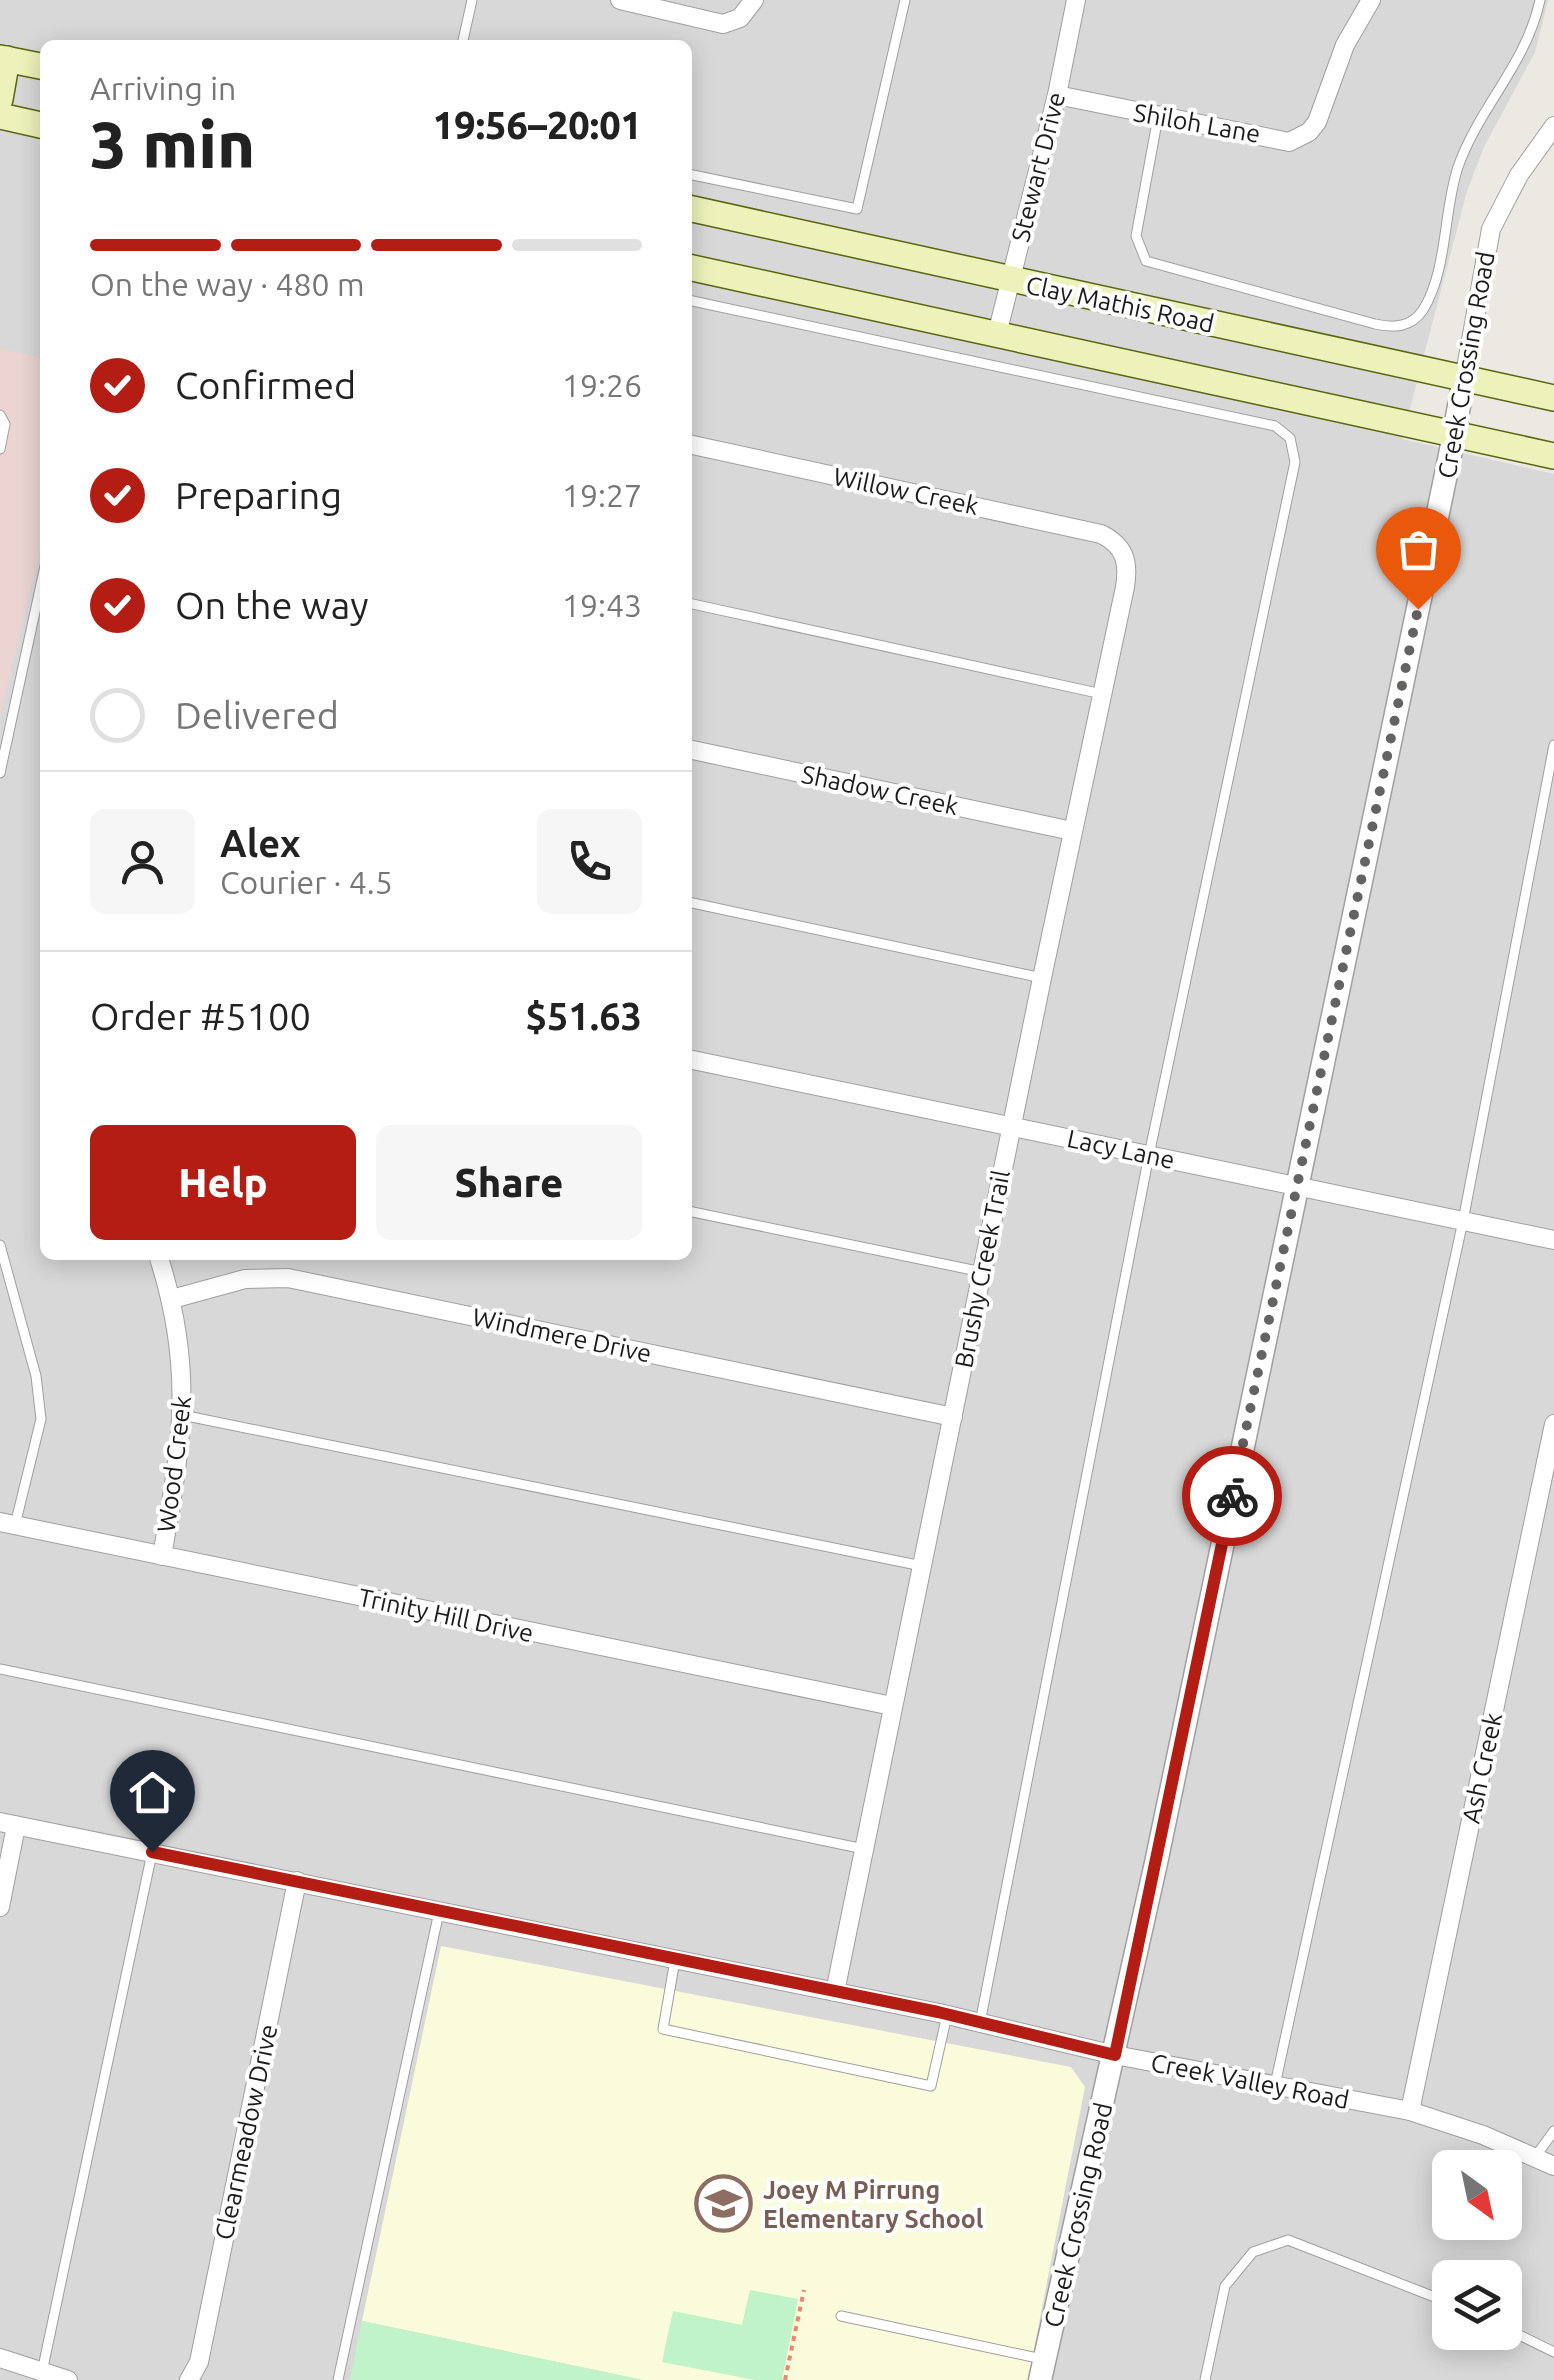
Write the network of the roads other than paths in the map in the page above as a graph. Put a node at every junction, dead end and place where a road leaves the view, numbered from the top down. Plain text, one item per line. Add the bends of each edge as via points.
1 (472, 0) edge
2 (620, 0) edge
3 (754, 0) edge
4 (905, 0) edge
5 (1076, 0) edge
6 (1371, 0) edge
7 (1540, 0) edge
8 (463, 40) edge
9 (4, 58) edge
10 (40, 66) edge
11 (1056, 95) junction
12 (0, 99) edge
13 (0, 116) edge
14 (1158, 118) junction
15 (40, 125) edge
16 (1554, 126) edge
17 (692, 175) edge
18 (692, 209) edge
19 (692, 269) edge
20 (1010, 280) junction
21 (692, 301) edge
22 (997, 334) junction
23 (1464, 379) junction
24 (1554, 398) edge
25 (0, 415) edge
26 (1455, 435) junction
27 (692, 445) edge
28 (0, 449) edge
29 (1554, 456) edge
30 (1120, 547) joint
31 (40, 589) edge
32 (692, 604) edge
33 (1102, 694) junction
34 (1554, 744) edge
35 (692, 750) edge
36 (0, 773) edge
37 (1072, 832) junction
38 (692, 903) edge
39 (1042, 978) junction
40 (692, 1059) edge
41 (1011, 1126) junction
42 (1150, 1154) junction
43 (1296, 1185) junction
44 (692, 1213) edge
45 (1462, 1220) junction
46 (1554, 1240) edge
47 (0, 1244) edge
48 (160, 1260) edge
49 (982, 1272) junction
50 (172, 1299) junction
51 (182, 1415) junction
52 (953, 1417) junction
53 (1554, 1424) edge
54 (8, 1523) edge
55 (162, 1556) junction
56 (922, 1566) junction
57 (0, 1669) edge
58 (892, 1706) junction
59 (8, 1824) edge
60 (864, 1849) junction
61 (152, 1852) junction
62 (297, 1882) junction
63 (0, 1907) edge
64 (439, 1912) junction
65 (675, 1960) junction
66 (836, 1992) junction
67 (947, 2014) junction
68 (980, 2023) junction
69 (1115, 2055) junction
70 (1274, 2085) junction
71 (1410, 2111) junction
72 (1554, 2130) edge
73 (1535, 2157) junction
74 (1554, 2166) edge
75 (1432, 2296) edge
76 (840, 2316) dead end
77 (1522, 2336) edge
78 (1554, 2352) edge
79 (0, 2358) edge
80 (1042, 2370) edge
81 (42, 2372) junction
82 (68, 2380) edge
83 (189, 2380) edge
84 (338, 2380) edge
85 (1206, 2380) edge

1 - 8 lane
2 - 3 street via 723,24 740,18
4 - 17 lane via 857,208
5 - 11 street, Stewart Drive
6 - 14 street, Shiloh Lane via 1344,44 1317,122 1300,139
7 - 14 lane via 1524,52 1458,168 1432,290 1417,318 1401,327 1146,260 1136,236
9 - 10 main road
9 - 12 main road
11 - 14 street, Shiloh Lane
11 - 20 street, Stewart Drive
13 - 15 main road
16 - 23 street, Creek Crossing Road via 1491,229
18 - 20 main road, Clay Mathis Road
19 - 22 main road
20 - 22 street, Stewart Drive
20 - 23 main road, Clay Mathis Road
21 - 42 lane via 1275,426 1290,438 1295,462
22 - 26 main road
23 - 24 main road, Clay Mathis Road
23 - 26 street, Creek Crossing Road
25 - 28 lane
26 - 29 main road
26 - 43 street, Creek Crossing Road
27 - 30 street, Willow Creek via 1082,529
30 - 33 street, Brushy Creek Trail via 1128,572
31 - 36 lane
32 - 33 lane
33 - 37 street, Brushy Creek Trail
34 - 45 lane
35 - 37 street, Shadow Creek
37 - 39 street, Brushy Creek Trail
38 - 39 lane
39 - 41 street, Brushy Creek Trail
40 - 41 street, Lacy Lane
41 - 42 street, Lacy Lane
41 - 49 street, Brushy Creek Trail
42 - 43 street, Lacy Lane
42 - 68 lane
43 - 45 street, Lacy Lane
43 - 69 street, Creek Crossing Road
44 - 49 lane
45 - 46 street, Lacy Lane
45 - 70 lane
47 - 54 lane via 42,1419
48 - 50 street, Wood Creek
49 - 52 street, Brushy Creek Trail
50 - 51 street, Wood Creek
50 - 52 street, Windmere Drive via 245,1278 288,1278
51 - 55 street, Wood Creek
51 - 56 lane
52 - 56 street, Brushy Creek Trail
53 - 71 street, Ash Creek
54 - 55 street, Trinity Hill Drive
55 - 58 street, Trinity Hill Drive
56 - 58 street, Brushy Creek Trail
57 - 60 lane
58 - 60 street, Brushy Creek Trail
59 - 61 street, Creek Valley Road
59 - 63 street
60 - 66 street, Brushy Creek Trail
61 - 62 street, Creek Valley Road
61 - 81 lane
62 - 64 street, Creek Valley Road
62 - 83 street, Clearmeadow Drive
64 - 65 street, Creek Valley Road
64 - 84 lane
65 - 66 street, Creek Valley Road
65 - 67 lane via 663,2029 932,2086
66 - 67 street, Creek Valley Road
67 - 68 street, Creek Valley Road
68 - 69 street, Creek Valley Road
69 - 70 street, Creek Valley Road
69 - 80 street, Creek Crossing Road
70 - 71 street, Creek Valley Road
71 - 73 street, Creek Valley Road
72 - 73 lane
73 - 74 street, Creek Valley Road
75 - 85 lane via 1288,2240 1252,2252 1226,2286
76 - 80 lane
77 - 78 lane
79 - 81 street
81 - 82 street

